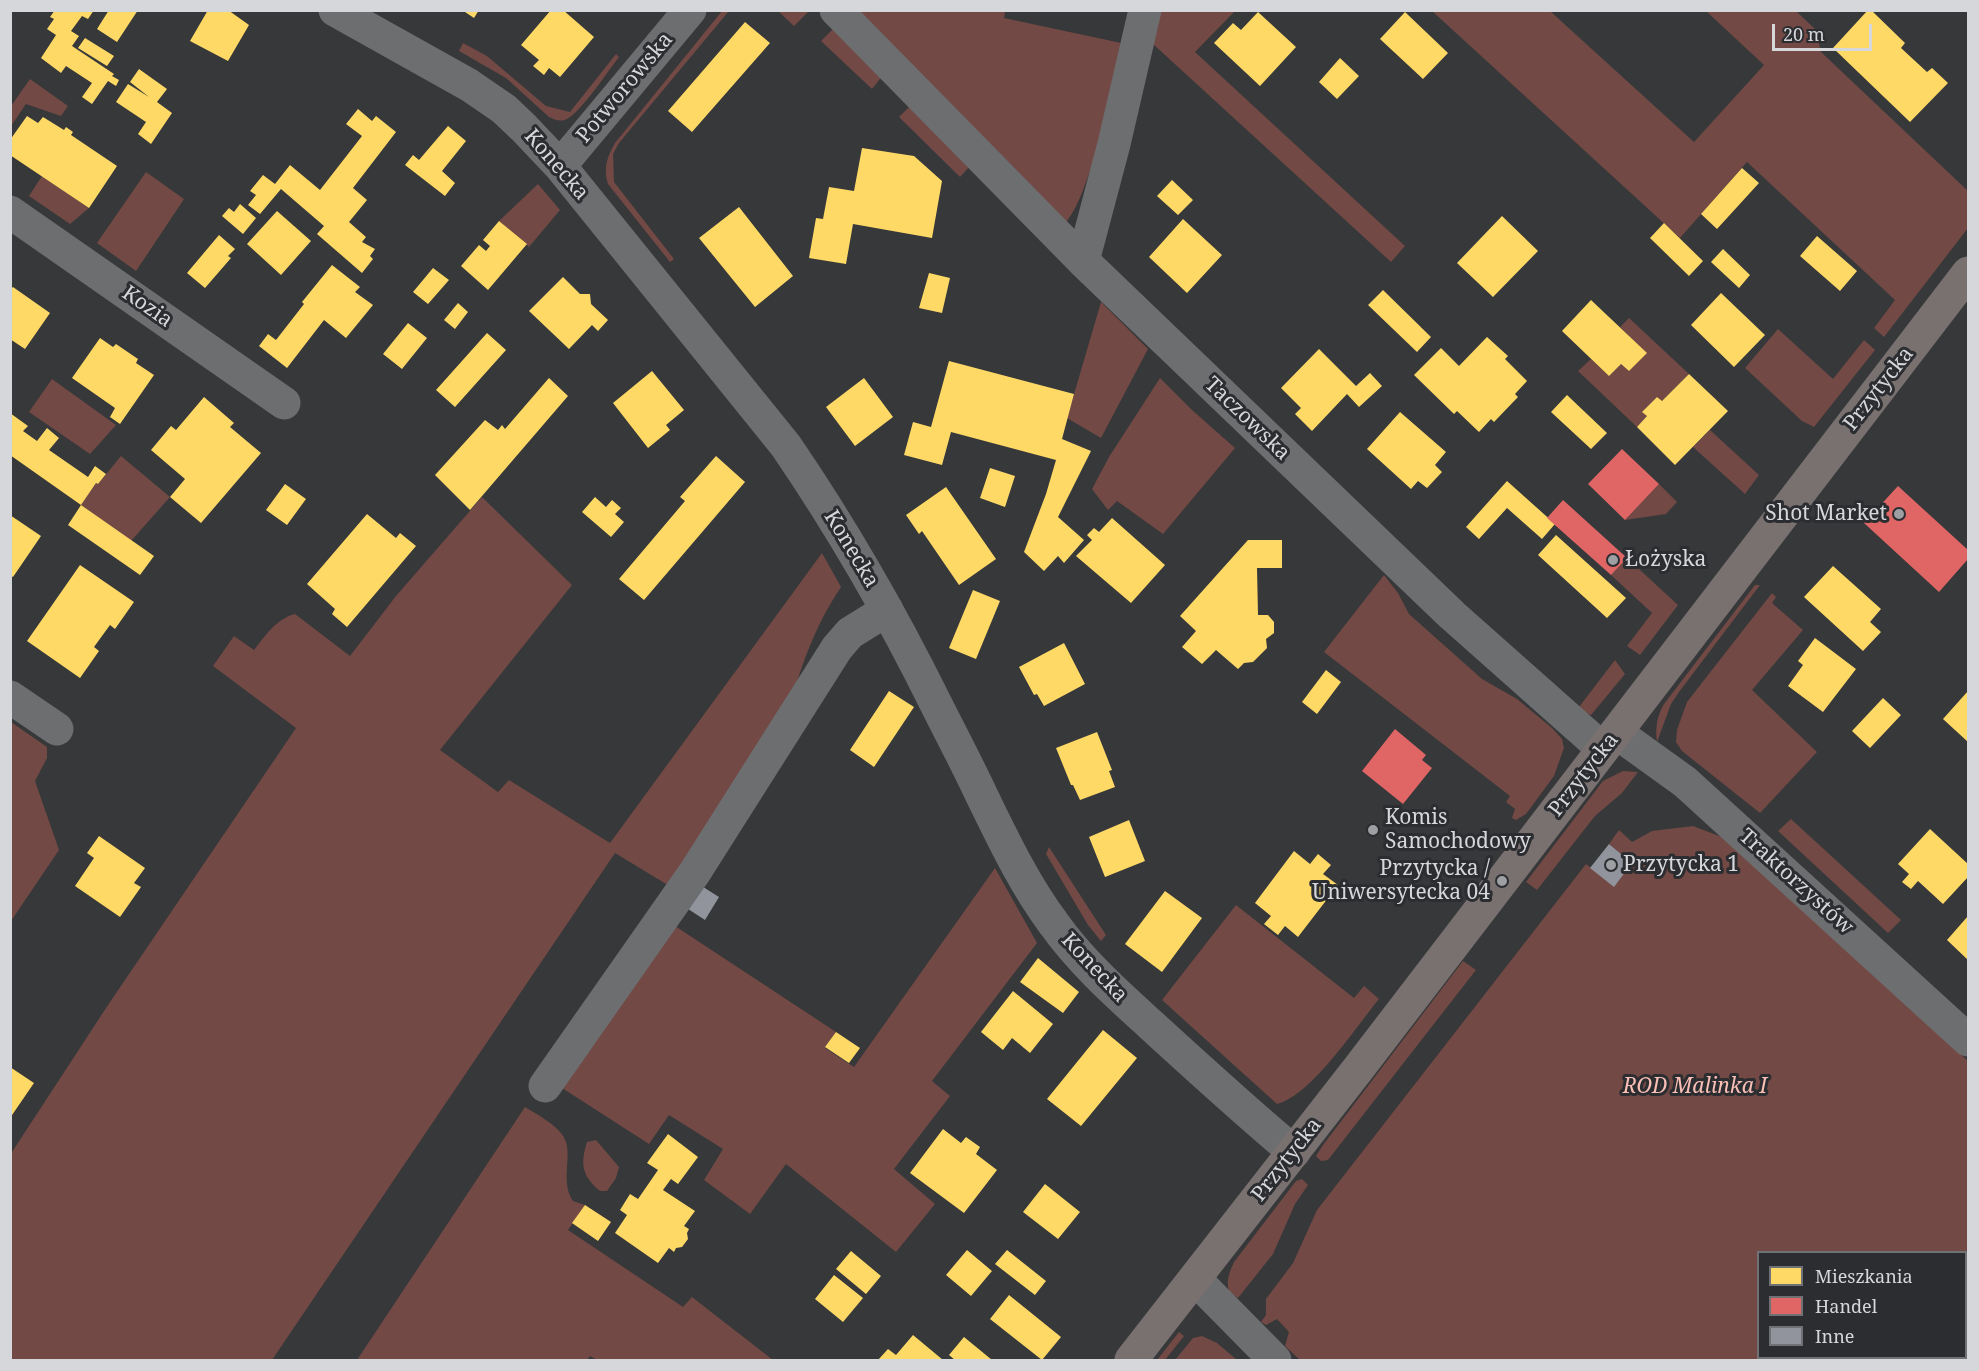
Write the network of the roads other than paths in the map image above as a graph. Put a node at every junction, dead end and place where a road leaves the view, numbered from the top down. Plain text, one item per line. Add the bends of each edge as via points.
1 (335, 10) edge
2 (690, 10) edge
3 (836, 10) edge
4 (1145, 10) edge
5 (560, 166) junction
6 (10, 212) edge
7 (1083, 261) junction
8 (1968, 273) edge
9 (284, 403) dead end
10 (887, 610) junction
11 (10, 697) edge
12 (57, 729) dead end
13 (1610, 741) junction
14 (1968, 1040) edge
15 (545, 1086) dead end
16 (1294, 1152) junction
17 (1194, 1279) junction
18 (1131, 1360) edge
19 (1275, 1360) edge

1 - 5 street, Konecka via 504,109
2 - 5 street, Potworowska
3 - 7 street, Taczowska
4 - 7 street
5 - 10 street, Konecka via 786,446
6 - 9 street, Kozia
7 - 13 street, Taczowska via 1452,615
8 - 13 main road, Przytycka
10 - 15 street via 850,633 837,648 695,873
10 - 16 street, Konecka via 1026,883 1054,925 1113,991
11 - 12 street
13 - 14 street, Traktorzystów via 1685,782
13 - 16 main road, Przytycka
16 - 17 main road, Przytycka
17 - 18 main road, Przytycka
17 - 19 street

